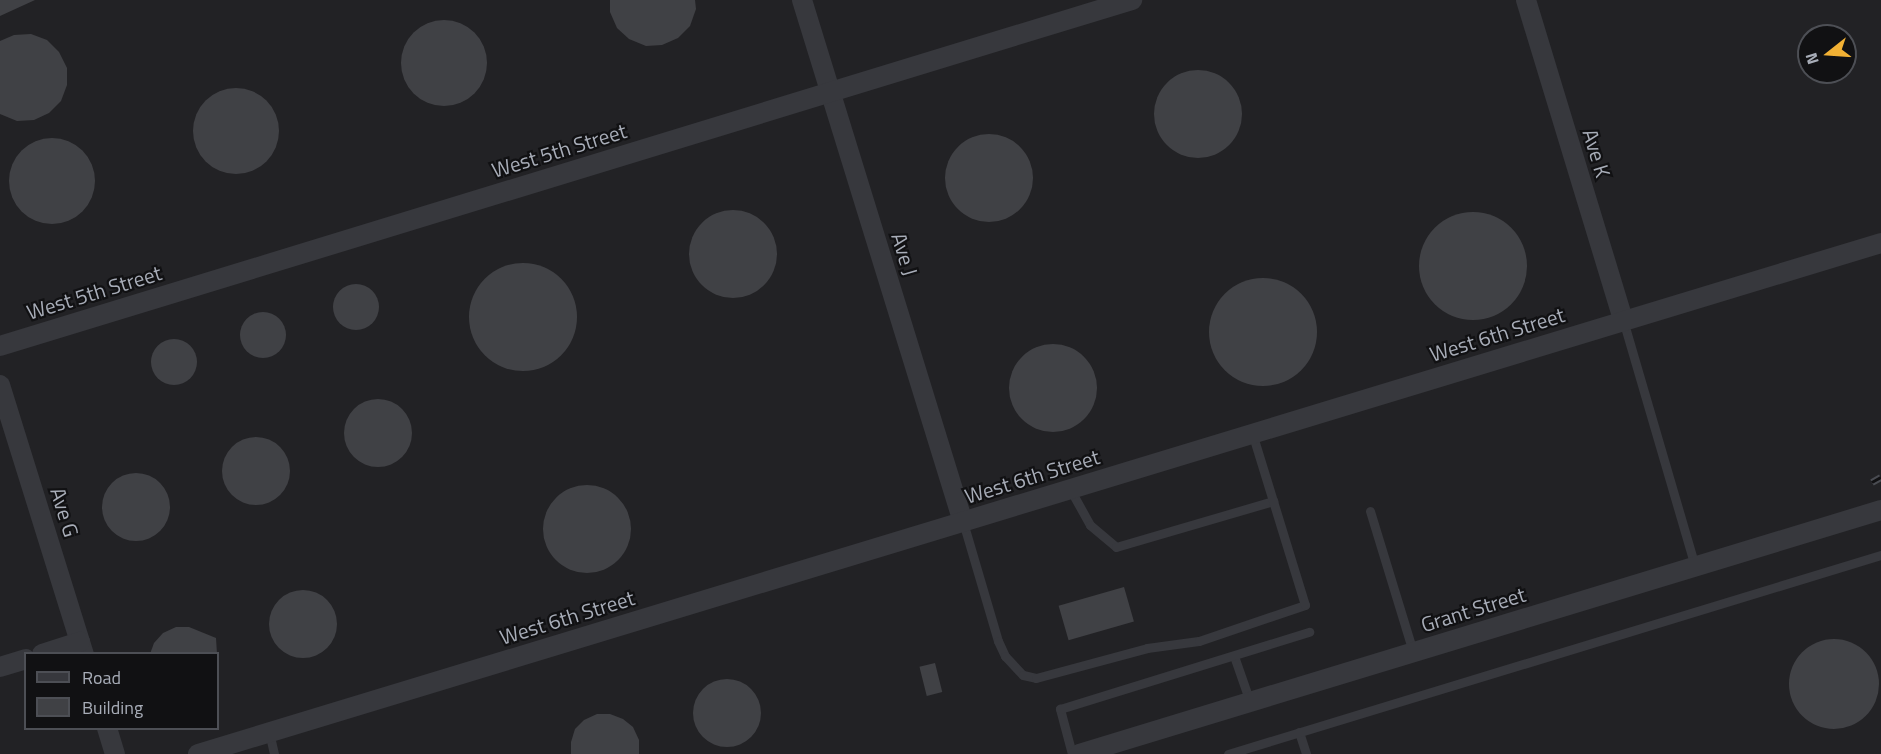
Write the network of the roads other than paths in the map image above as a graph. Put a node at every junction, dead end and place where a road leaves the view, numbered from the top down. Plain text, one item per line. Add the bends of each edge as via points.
1 (802, 0) edge
2 (1132, 0) edge
3 (1526, 0) edge
4 (830, 92) junction
5 (1881, 243) edge
6 (1623, 320) junction
7 (0, 346) edge
8 (0, 385) edge
9 (1252, 434) junction
10 (1070, 489) junction
11 (1273, 501) junction
12 (1881, 510) edge
13 (1370, 511) dead end
14 (963, 522) junction
15 (1881, 555) edge
16 (1695, 566) junction
17 (1309, 632) dead end
18 (82, 648) edge
19 (55, 652) edge
20 (1413, 652) junction
21 (1234, 656) junction
22 (24, 660) edge
23 (0, 667) edge
24 (1250, 702) junction
25 (107, 730) edge
26 (269, 732) junction
27 (1299, 732) junction
28 (115, 754) edge
29 (198, 754) edge
30 (274, 754) edge
31 (1072, 754) edge
32 (1079, 754) edge
33 (1228, 754) edge
34 (1306, 754) edge

1 - 4 street, Ave J
2 - 4 street, West 5th Street
3 - 6 street, Ave K
4 - 7 street, West 5th Street
4 - 14 street, Ave J
5 - 6 street, West 6th Street
6 - 9 street, West 6th Street
6 - 16 lane
8 - 18 street, Ave G
9 - 10 street, West 6th Street
9 - 11 lane
10 - 11 lane via 1090,525 1116,547
10 - 14 street, West 6th Street
11 - 14 lane via 1305,605 1199,641 1147,648 1035,678 1023,675 1005,656
12 - 16 street, Grant Street
13 - 20 lane
14 - 26 street, West 6th Street
15 - 27 lane
16 - 20 street, Grant Street
17 - 21 lane
18 - 19 street
20 - 24 street, Grant Street
21 - 24 lane
21 - 31 lane via 1060,709
22 - 23 street
24 - 32 street, Grant Street
25 - 28 street
26 - 29 street, West 6th Street
26 - 30 lane
27 - 33 lane
27 - 34 lane

